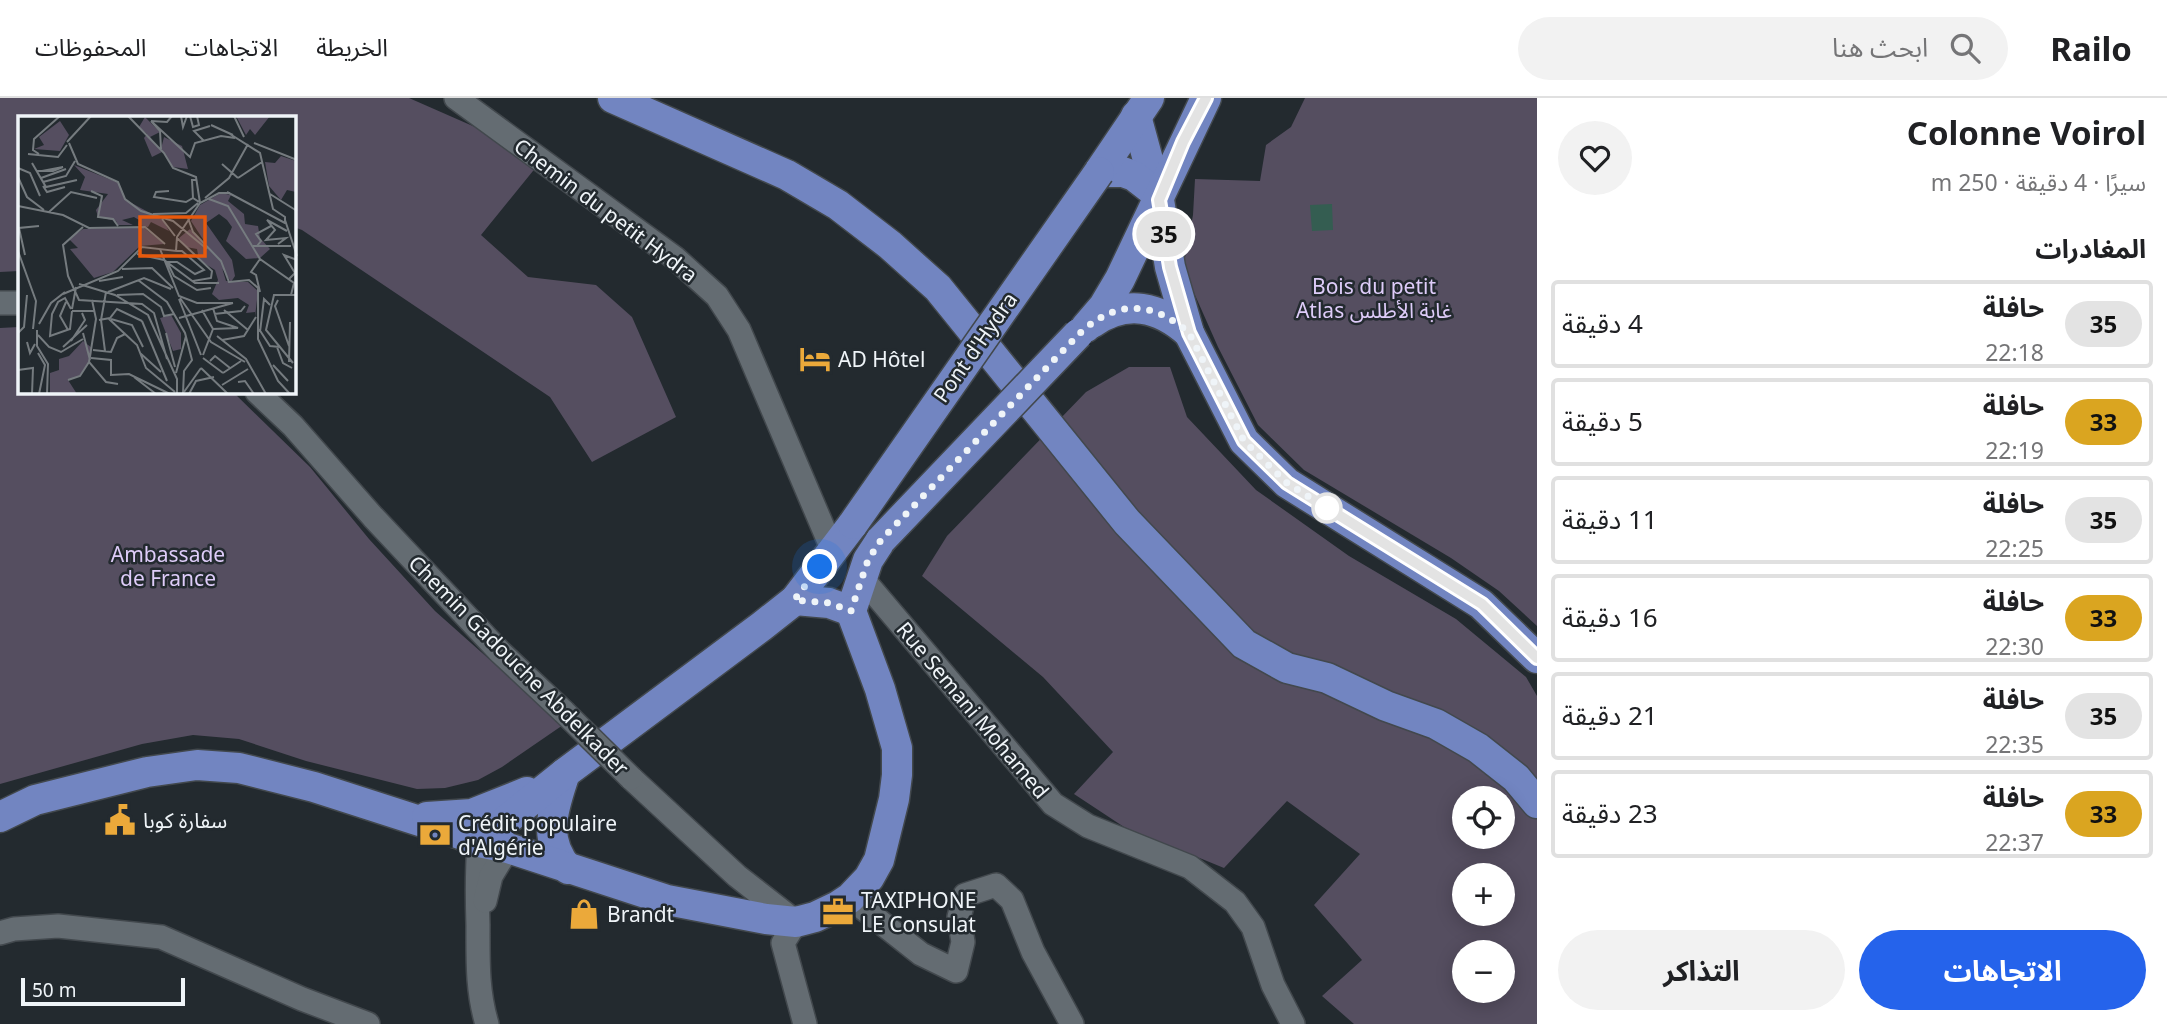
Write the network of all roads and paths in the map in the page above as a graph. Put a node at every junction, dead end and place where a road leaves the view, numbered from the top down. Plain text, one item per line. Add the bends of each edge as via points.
1 (456, 98) edge
2 (614, 98) edge
3 (1206, 98) edge
4 (1142, 107) edge
5 (1099, 172) junction
6 (1159, 200) junction
7 (0, 303) edge
8 (18, 303) edge
9 (1082, 331) junction
10 (1189, 333) junction
11 (259, 394) edge
12 (808, 491) junction
13 (853, 524) junction
14 (833, 551) junction
15 (861, 577) junction
16 (794, 600) junction
17 (851, 611) junction
18 (1537, 658) edge
19 (565, 773) junction
20 (1537, 803) edge
21 (0, 817) edge
22 (412, 818) junction
23 (479, 842) junction
24 (508, 848) junction
25 (568, 869) junction
26 (850, 898) junction
27 (796, 922) junction
28 (478, 928) junction
29 (0, 933) edge
30 (484, 1014) edge
31 (368, 1024) edge
32 (805, 1024) edge
33 (1072, 1024) edge
34 (1293, 1024) edge

1 - 12 street, Chemin du petit Hydra via 676,258 717,296 739,330
2 - 20 main road via 788,175 838,205 890,245 938,288 1126,522 1244,644 1287,668 1327,678 1436,723 1516,778
3 - 6 main road
4 - 5 main road, Pont d'Hydra
4 - 6 main road
5 - 6 main road via 1134,176
5 - 13 main road, Pont d'Hydra, bridge
6 - 9 main road via 1120,279
6 - 10 main road via 1170,267
7 - 8 street
9 - 10 main road via 1102,316 1139,308 1175,320
9 - 15 main road, bridge via 881,540
10 - 18 main road via 1244,441 1287,483 1482,604
11 - 27 street, Chemin Gadouche Abdelkader, bridge via 499,651 737,876
12 - 13 street
12 - 14 street, Chemin du petit Hydra
13 - 14 main road, Pont d'Hydra
14 - 16 main road, Pont d'Hydra
15 - 17 main road
15 - 34 street, Rue Semani Mohamed via 1053,804 1088,827 1190,867 1235,902 1253,927 1273,985
16 - 17 main road via 829,603
16 - 19 main road, Pont d'Hydra
17 - 26 main road via 894,736 897,775 878,860
19 - 22 main road via 472,814
19 - 23 main road
19 - 25 main road via 552,815 557,857
21 - 22 main road via 35,800 147,772 197,765 239,768 314,786
22 - 23 main road
23 - 24 main road
23 - 28 street
24 - 25 main road
24 - 28 street via 491,876
25 - 27 main road via 667,900
26 - 27 main road
26 - 33 street via 921,954 956,971 964,942 959,917 965,895 996,886 1012,900 1033,952
27 - 32 street via 783,943
28 - 30 street via 476,956
29 - 31 street via 58,926 161,937

